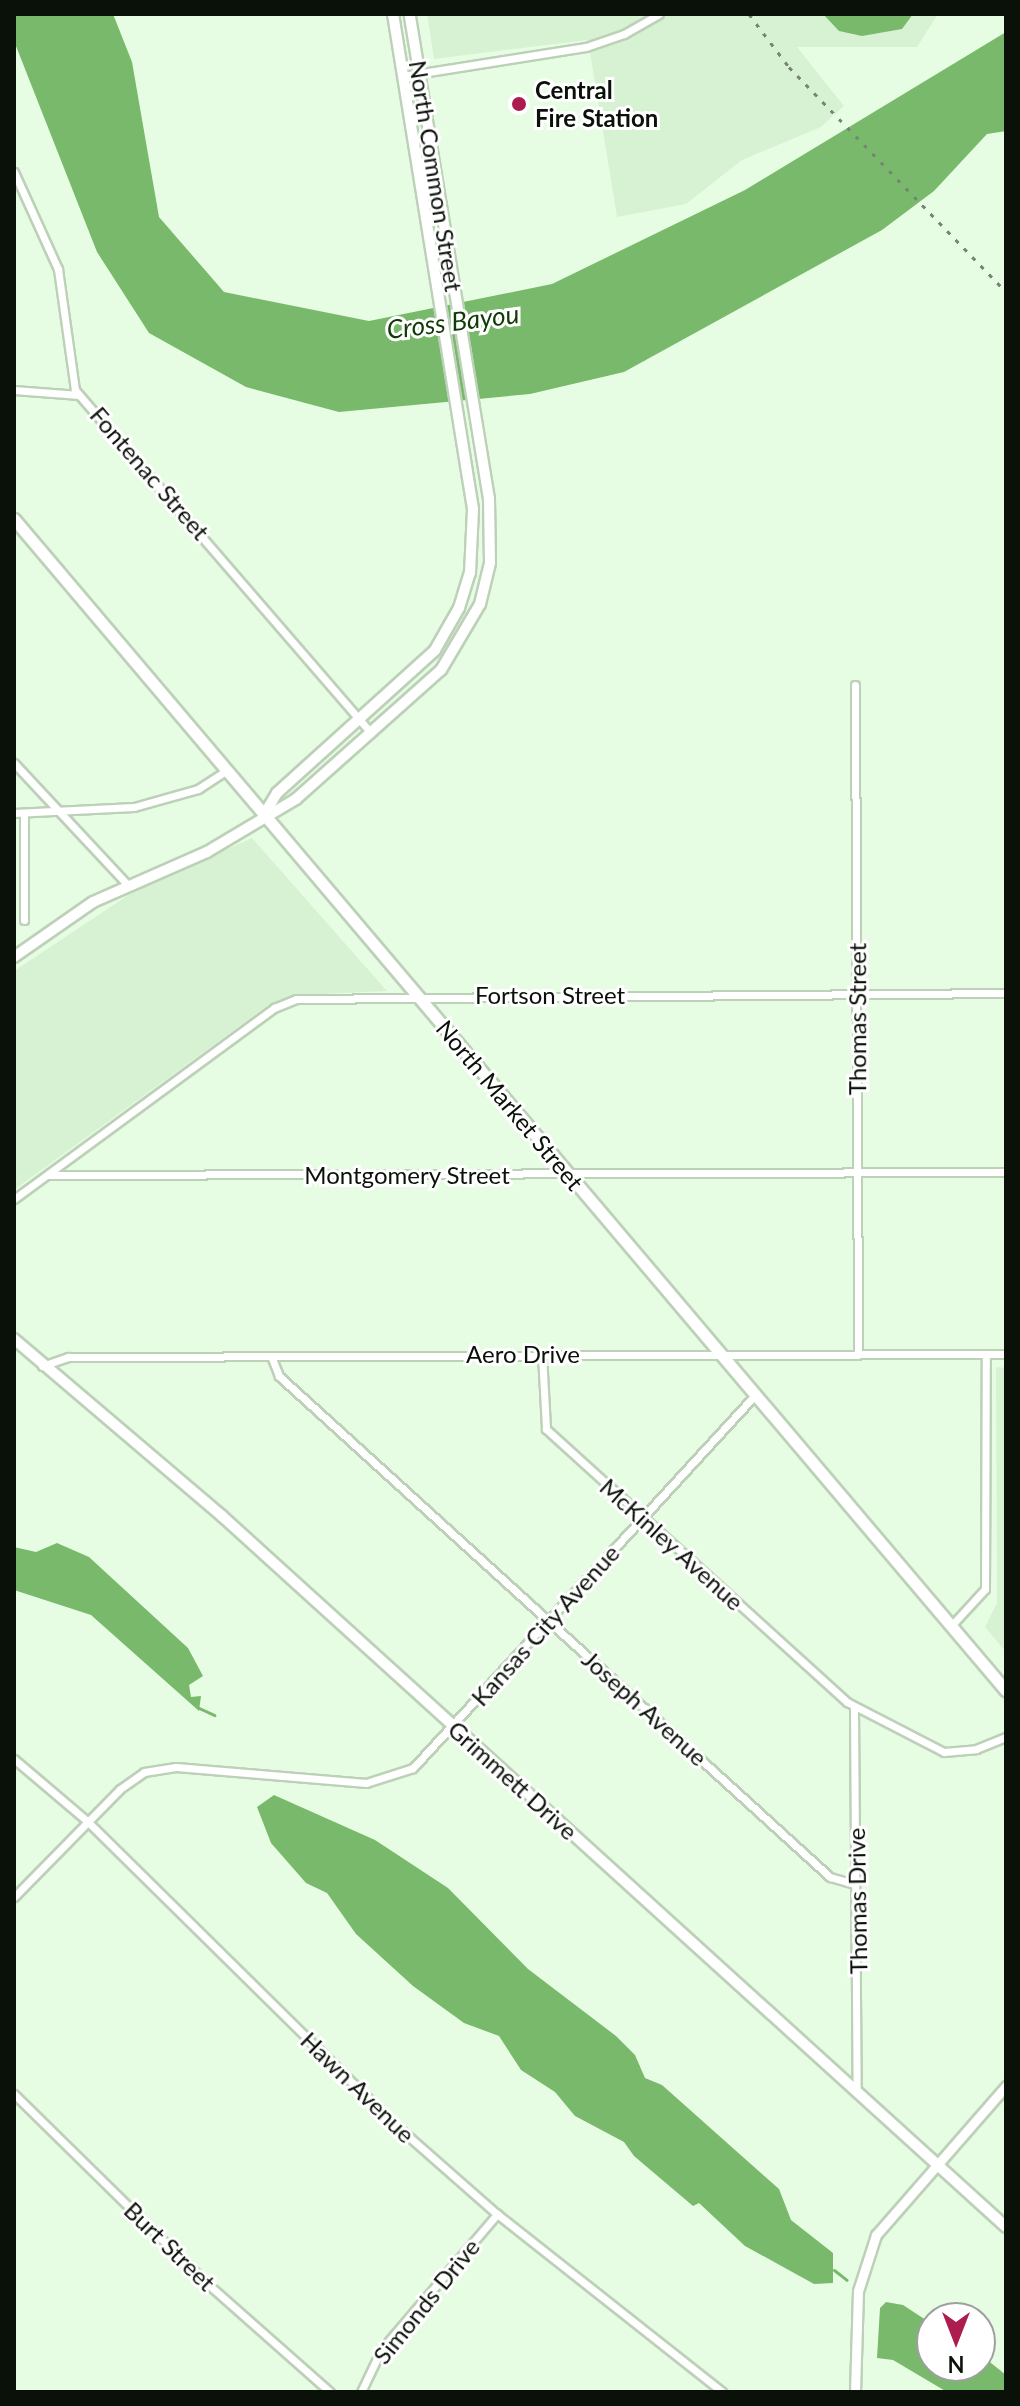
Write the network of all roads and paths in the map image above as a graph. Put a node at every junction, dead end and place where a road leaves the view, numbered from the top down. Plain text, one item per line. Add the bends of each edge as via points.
1 (393, 14) edge
2 (410, 14) edge
3 (659, 14) edge
4 (419, 73) junction
5 (403, 76) junction
6 (14, 172) edge
7 (14, 390) edge
8 (81, 396) junction
9 (14, 519) edge
10 (855, 685) dead end
11 (360, 720) junction
12 (371, 733) junction
13 (14, 763) edge
14 (227, 770) junction
15 (14, 813) edge
16 (24, 813) junction
17 (58, 813) junction
18 (265, 813) junction
19 (127, 884) junction
20 (24, 920) dead end
21 (14, 957) edge
22 (1006, 993) edge
23 (855, 994) junction
24 (416, 995) junction
25 (856, 1172) junction
26 (1006, 1172) edge
27 (569, 1174) junction
28 (48, 1175) junction
29 (14, 1199) edge
30 (14, 1339) edge
31 (719, 1353) junction
32 (858, 1353) junction
33 (542, 1354) junction
34 (986, 1354) junction
35 (1006, 1354) edge
36 (271, 1356) junction
37 (42, 1366) junction
38 (756, 1394) junction
39 (643, 1518) junction
40 (549, 1621) junction
41 (951, 1626) junction
42 (1006, 1691) edge
43 (854, 1708) junction
44 (453, 1726) junction
45 (1006, 1737) edge
46 (14, 1759) edge
47 (87, 1821) junction
48 (854, 1884) junction
49 (14, 1897) edge
50 (1006, 2086) edge
51 (857, 2093) junction
52 (14, 2094) edge
53 (935, 2164) junction
54 (497, 2214) junction
55 (1006, 2227) edge
56 (330, 2392) edge
57 (361, 2392) edge
58 (722, 2392) edge
59 (855, 2392) edge

1 - 5 main road, North Common Street
2 - 4 main road, North Common Street
3 - 4 street via 586,47
4 - 5 street
4 - 12 main road, North Common Street via 482,448 491,540 480,604 441,670
5 - 11 main road, North Common Street via 465,450 474,537 459,608 421,666
6 - 8 street, Fontenac Street via 58,269 71,379
7 - 8 street via 65,390
8 - 11 street, Fontenac Street
9 - 14 main road, North Market Street
10 - 23 street, Thomas Street
11 - 12 street, Fontenac Street
11 - 18 main road, North Common Street via 277,793
12 - 18 main road, North Common Street via 287,805
13 - 17 street
14 - 17 street via 198,789 134,807
14 - 18 main road, North Market Street
15 - 16 street
16 - 17 street
16 - 20 street
17 - 19 street
18 - 19 main road, North Common Street via 207,852
18 - 24 main road, North Market Street
19 - 21 main road, North Common Street
22 - 23 street, Fortson Street
23 - 24 street, Fortson Street
23 - 25 street, Thomas Street
24 - 27 main road, North Market Street
24 - 28 street, Fortson Street via 309,996 283,1003
25 - 26 street, Montgomery Street
25 - 27 street, Montgomery Street
25 - 32 street, Thomas Street
27 - 28 street, Montgomery Street
27 - 31 main road, North Market Street
28 - 29 street, Fortson Street
30 - 37 main road, Grimmett Drive
31 - 32 street, Aero Drive
31 - 33 street, Aero Drive
31 - 38 main road, North Market Street
32 - 34 street, Aero Drive
33 - 36 street, Aero Drive
33 - 39 street, McKinley Avenue via 546,1429
34 - 35 street, Aero Drive
34 - 41 street via 985,1589
36 - 37 street, Aero Drive via 68,1357
36 - 40 street, Joseph Avenue via 279,1376
37 - 44 main road, Grimmett Drive via 222,1516
38 - 39 street, Kansas City Avenue
38 - 41 main road, North Market Street
39 - 40 street, Kansas City Avenue
39 - 43 street, McKinley Avenue
40 - 44 street, Kansas City Avenue
40 - 48 street, Joseph Avenue via 830,1877
41 - 42 main road, North Market Street
43 - 45 street, McKinley Avenue via 944,1752 976,1749
43 - 48 street, Thomas Drive
44 - 47 street, Kansas City Avenue via 413,1768 386,1781 176,1767 144,1772
44 - 51 main road, Grimmett Drive
46 - 47 street, Hawn Avenue
47 - 49 street, Kansas City Avenue
47 - 54 street, Hawn Avenue via 391,2121
48 - 51 street, Thomas Drive
50 - 53 street
51 - 53 main road, Grimmett Drive
52 - 56 street, Burt Street via 201,2278
53 - 55 main road, Grimmett Drive
53 - 59 street via 885,2221 864,2261
54 - 57 street, Simonds Drive via 381,2350
54 - 58 street, Hawn Avenue

